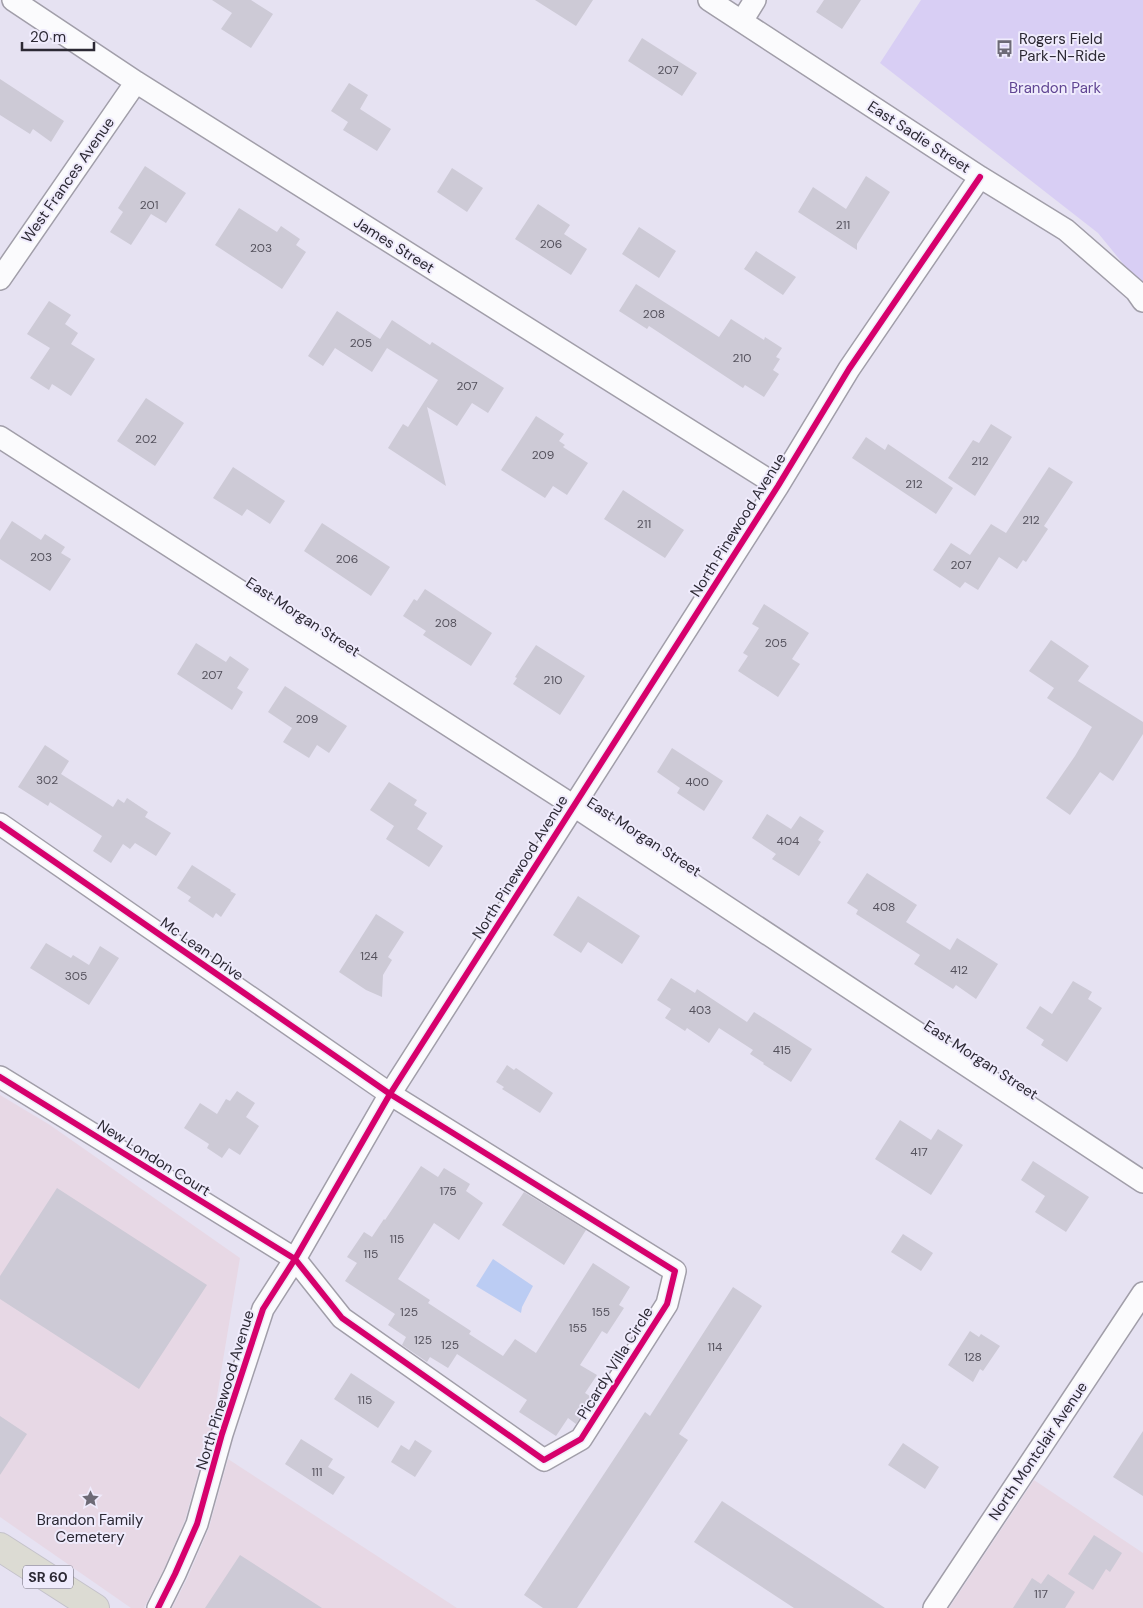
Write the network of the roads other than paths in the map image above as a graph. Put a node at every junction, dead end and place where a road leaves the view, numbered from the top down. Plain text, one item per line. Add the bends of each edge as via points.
1 (13, 0) edge
2 (709, 0) edge
3 (755, 0) edge
4 (742, 21) junction
5 (136, 82) junction
6 (980, 177) junction
7 (0, 279) edge
8 (1143, 301) edge
9 (0, 437) edge
10 (778, 486) junction
11 (574, 806) junction
12 (0, 824) edge
13 (0, 1077) edge
14 (390, 1094) junction
15 (1143, 1182) edge
16 (295, 1259) junction
17 (1143, 1293) edge
18 (0, 1547) edge
19 (96, 1608) edge
20 (158, 1608) edge
21 (934, 1608) edge

1 - 5 street, James Street
2 - 4 street, East Sadie Street
3 - 4 street
4 - 6 street, East Sadie Street
5 - 7 street, West Frances Avenue
5 - 10 street, James Street
6 - 8 street, East Sadie Street via 1066,230 1136,291
6 - 10 street, North Pinewood Avenue via 850,369
9 - 11 street, East Morgan Street
10 - 11 street, North Pinewood Avenue
11 - 14 street, North Pinewood Avenue
11 - 15 street, East Morgan Street
12 - 14 street, Mc Lean Drive
13 - 16 street, New London Court
14 - 16 street, North Pinewood Avenue
14 - 16 street, Picardy Villa Circle via 675,1271 667,1304 582,1439 544,1460 342,1318
16 - 20 street, North Pinewood Avenue via 263,1309 222,1434 197,1524
17 - 21 street, North Montclair Avenue
18 - 19 highway, SR 60

